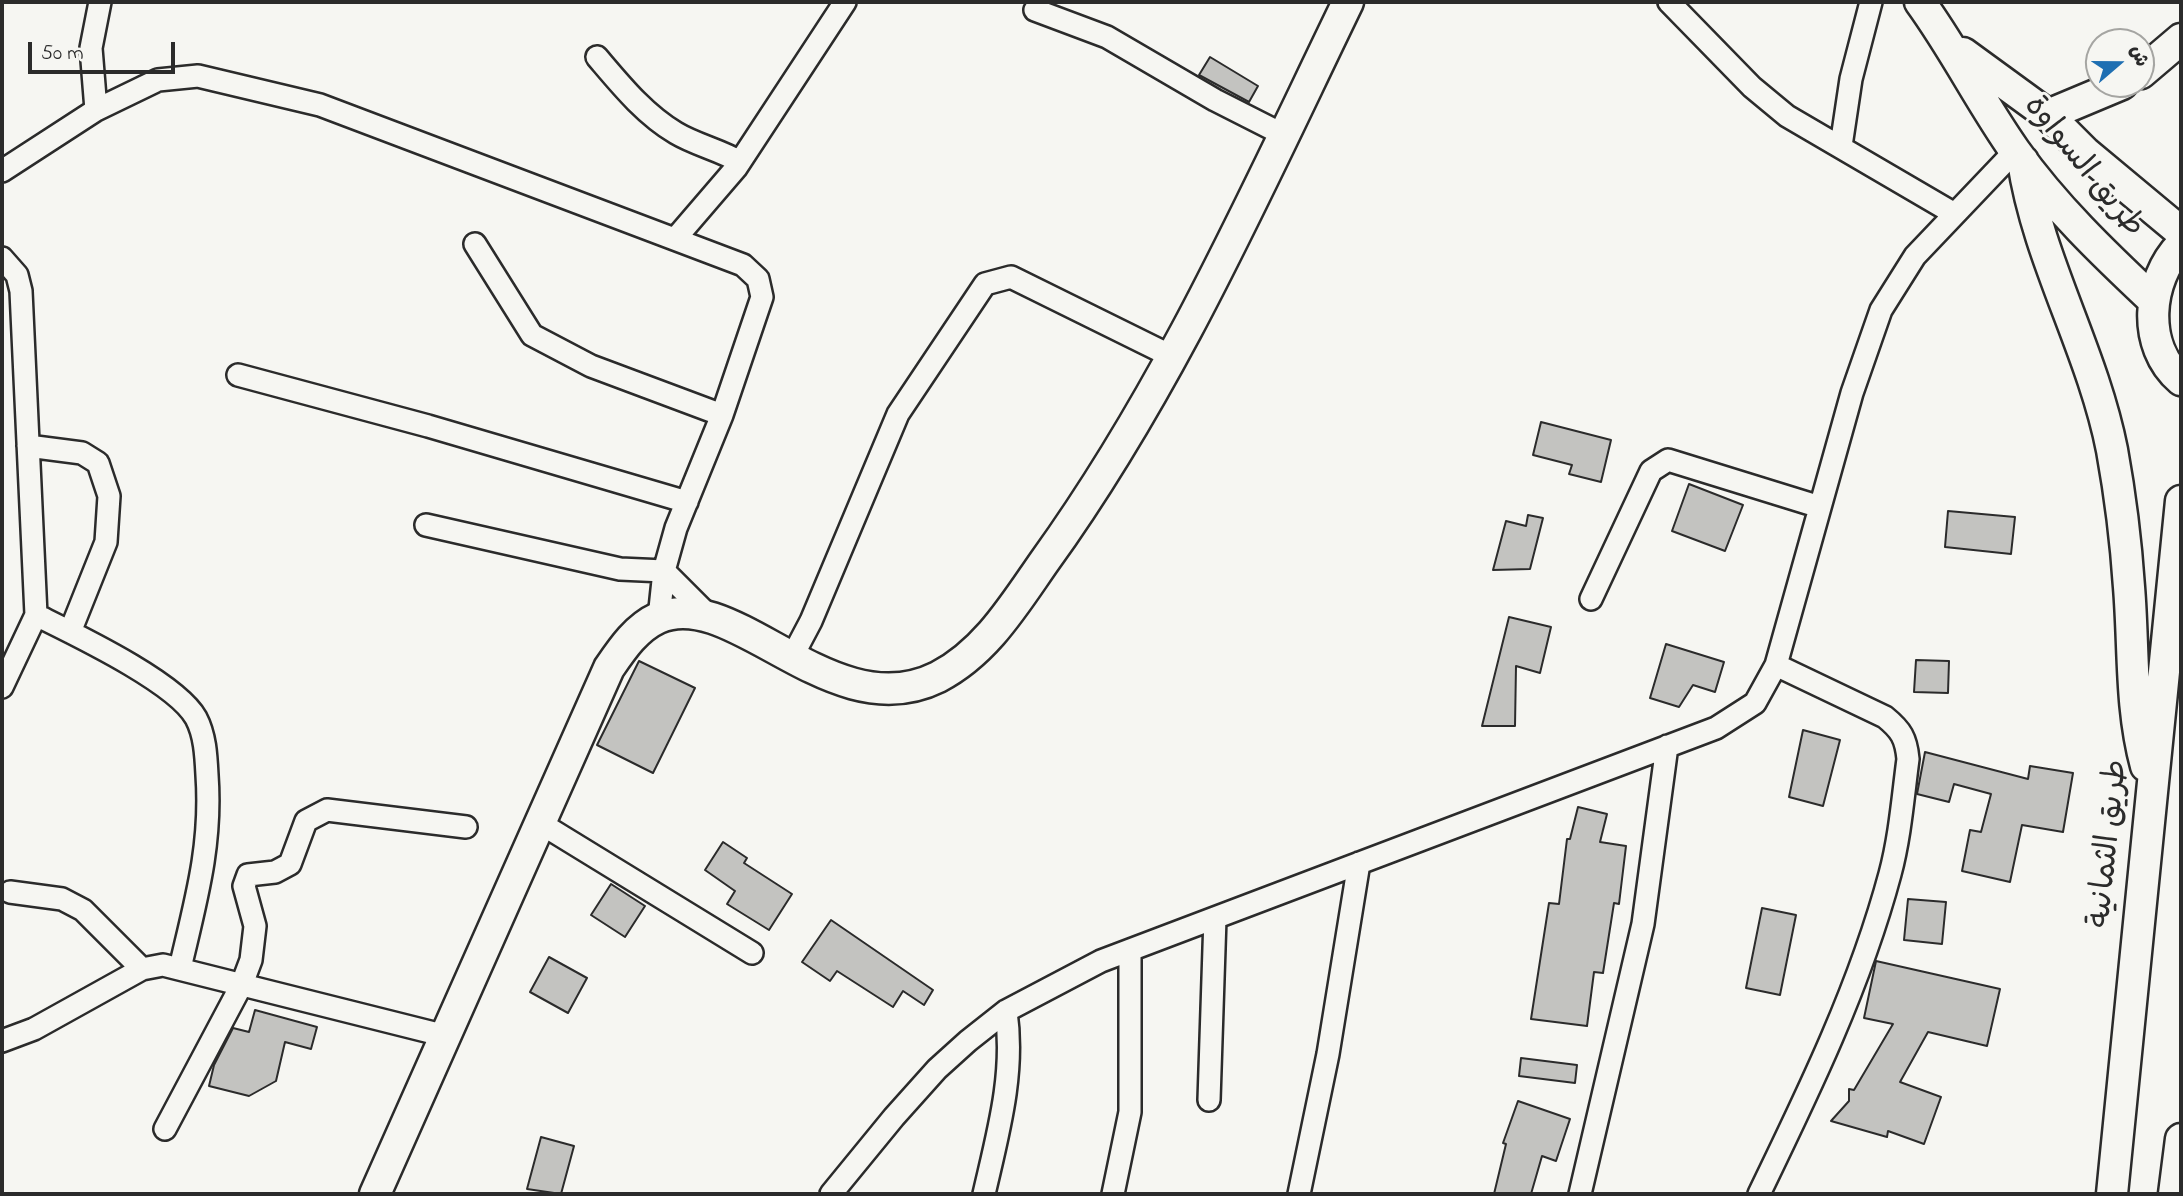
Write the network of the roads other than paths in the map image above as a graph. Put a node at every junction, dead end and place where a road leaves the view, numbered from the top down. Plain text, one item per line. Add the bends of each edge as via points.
1 (100, 2) edge
2 (845, 2) edge
3 (1348, 2) edge
4 (1669, 2) edge
5 (1871, 2) edge
6 (1920, 2) edge
7 (1035, 10) dead end
8 (2181, 39) edge
9 (1951, 45) junction
10 (597, 57) dead end
11 (2155, 61) edge
12 (2089, 98) edge
13 (96, 110) junction
14 (2048, 115) junction
15 (1284, 135) junction
16 (1841, 146) junction
17 (2019, 156) junction
18 (740, 162) junction
19 (2, 171) edge
20 (1953, 213) junction
21 (2181, 232) edge
22 (676, 239) junction
23 (475, 244) dead end
24 (2181, 245) edge
25 (2, 258) edge
26 (2153, 300) junction
27 (1173, 357) junction
28 (238, 375) dead end
29 (2181, 380) edge
30 (722, 415) junction
31 (28, 446) junction
32 (2181, 501) edge
33 (687, 502) junction
34 (1820, 507) junction
35 (426, 525) dead end
36 (664, 571) junction
37 (1591, 599) dead end
38 (36, 615) junction
39 (710, 617) junction
40 (659, 618) junction
41 (71, 632) junction
42 (792, 657) junction
43 (1776, 665) junction
44 (2, 687) edge
45 (1667, 746) junction
46 (2152, 787) junction
47 (540, 823) junction
48 (466, 827) dead end
49 (1359, 863) junction
50 (10, 892) dead end
51 (1215, 918) junction
52 (1130, 950) junction
53 (752, 953) dead end
54 (180, 968) junction
55 (142, 969) junction
56 (242, 984) junction
57 (1006, 1011) junction
58 (446, 1035) junction
59 (2, 1041) edge
60 (1209, 1100) dead end
61 (166, 1129) dead end
62 (2181, 1139) edge
63 (375, 1194) edge
64 (831, 1194) edge
65 (984, 1194) edge
66 (1113, 1194) edge
67 (1299, 1194) edge
68 (1580, 1194) edge
69 (1759, 1194) edge
70 (2112, 1194) edge
71 (2174, 1194) edge

1 - 13 street via 91,48
2 - 18 street
3 - 15 street
4 - 16 street via 1771,104
5 - 16 street
6 - 9 street, طريق السواوة
7 - 15 street via 1107,37
8 - 11 street
9 - 14 street
9 - 17 street, طريق السواوة
10 - 18 street via 634,100 676,133
12 - 14 street
13 - 19 street
13 - 22 street via 158,80 198,76 320,105
14 - 21 street
15 - 27 street
16 - 20 street
17 - 20 street
17 - 26 street, طريق السواوة via 2099,250
17 - 46 street via 2029,205 2095,383 2112,450 2129,586 2134,711
18 - 22 street
20 - 34 street via 1915,256 1881,310
22 - 30 street via 743,265 758,279 762,296
23 - 30 street via 532,335 591,366
24 - 26 street via 2159,276
25 - 31 street via 18,275 21,291
26 - 29 street via 2153,327 2161,353
27 - 42 street via 1076,518 1002,622 964,662 917,686 891,690 839,681
27 - 42 street via 1011,276 985,284 898,414
28 - 33 street
30 - 33 street
31 - 38 street
31 - 41 street via 82,453 98,463 109,496 106,542
32 - 46 street, طريق الثمانية
33 - 36 street
34 - 37 street via 1668,460 1651,471
34 - 43 street
35 - 36 street via 620,569
36 - 39 street
36 - 40 street
38 - 41 street
38 - 44 street
39 - 40 street
39 - 42 street
40 - 47 street via 630,639 609,668
41 - 54 street via 132,666 186,706 205,742 210,819 205,862
43 - 45 street via 1755,703 1716,728
43 - 69 street via 1885,717 1906,740 1908,759 1891,872 1868,947 1845,1009
45 - 49 street
45 - 68 street via 1643,923
46 - 70 street, طريق الثمانية
47 - 53 street
47 - 58 street
48 - 56 street via 327,810 306,821 290,864 275,872 248,875 243,886 255,926 251,960
49 - 51 street
49 - 67 street via 1328,1054
50 - 55 street via 62,899 82,910
51 - 52 street
51 - 60 street
52 - 57 street
52 - 66 street via 1130,1112
54 - 55 street
54 - 56 street
55 - 59 street via 34,1029
56 - 58 street
56 - 61 street
57 - 64 street via 937,1069
57 - 65 street via 1010,1041 1006,1099
58 - 63 street
62 - 71 street

